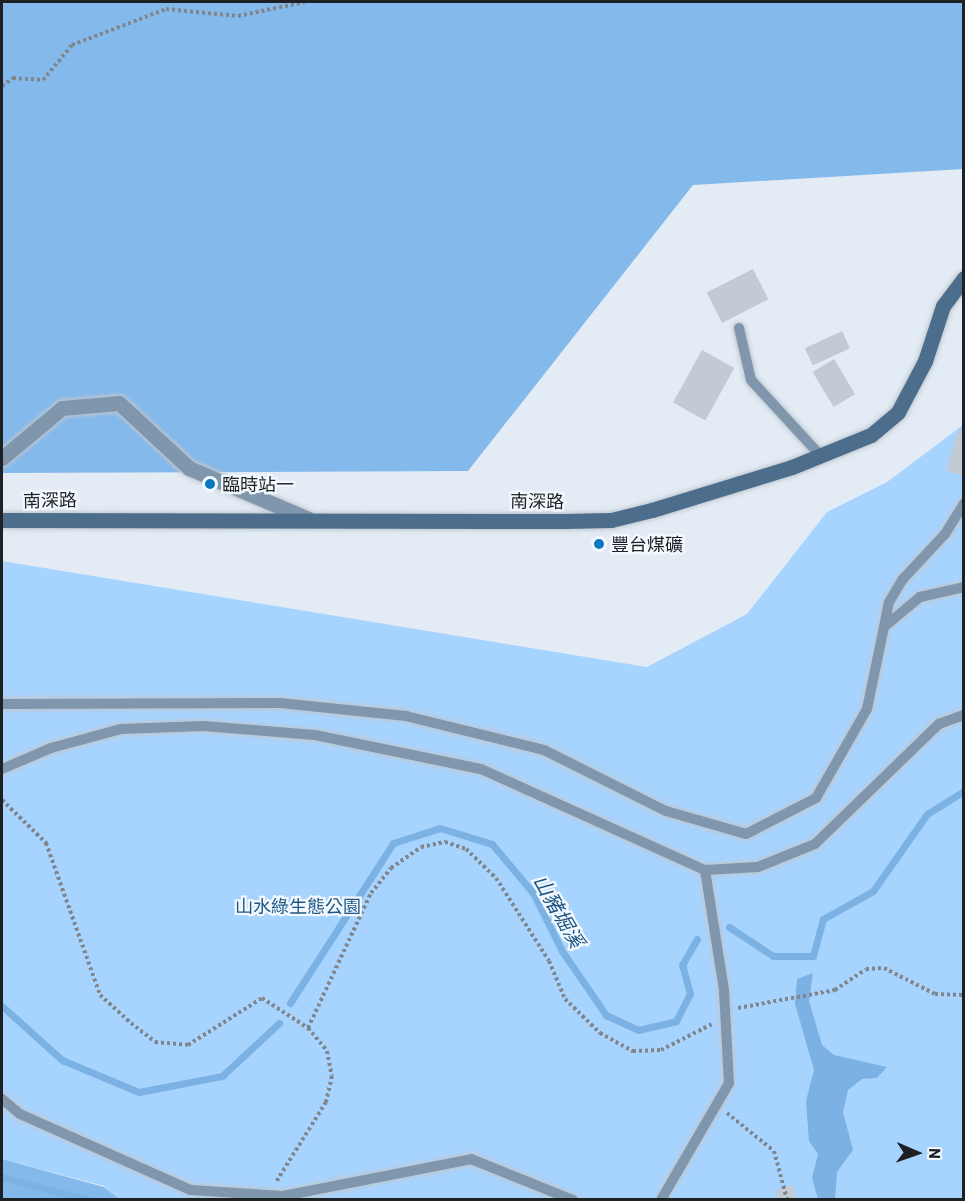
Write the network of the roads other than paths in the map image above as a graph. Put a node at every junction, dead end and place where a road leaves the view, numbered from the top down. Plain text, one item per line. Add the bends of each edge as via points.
1 (963, 278) edge
2 (739, 328) dead end
3 (821, 456) junction
4 (2, 458) edge
5 (963, 503) edge
6 (2, 520) edge
7 (311, 520) junction
8 (963, 587) edge
9 (884, 627) junction
10 (2, 704) edge
11 (963, 715) edge
12 (2, 769) edge
13 (705, 870) junction
14 (2, 1099) edge
15 (573, 1200) edge
16 (661, 1200) edge

1 - 3 main road, 南深路 via 943,306 925,361 898,412 871,435
2 - 3 lane via 751,380
3 - 7 main road, 南深路 via 610,520
4 - 7 street via 62,408 119,404 189,468
5 - 9 lane via 945,534 903,579 889,602
6 - 7 main road, 南深路
8 - 9 lane via 920,597
9 - 10 lane via 867,709 816,798 746,834 666,811 544,750 406,716 280,703
11 - 13 lane via 939,724 814,844 758,867
12 - 13 lane via 51,748 121,729 204,726 315,735 481,769
13 - 16 lane via 729,1083 719,1108
14 - 15 lane via 20,1114 191,1190 267,1195 471,1159

